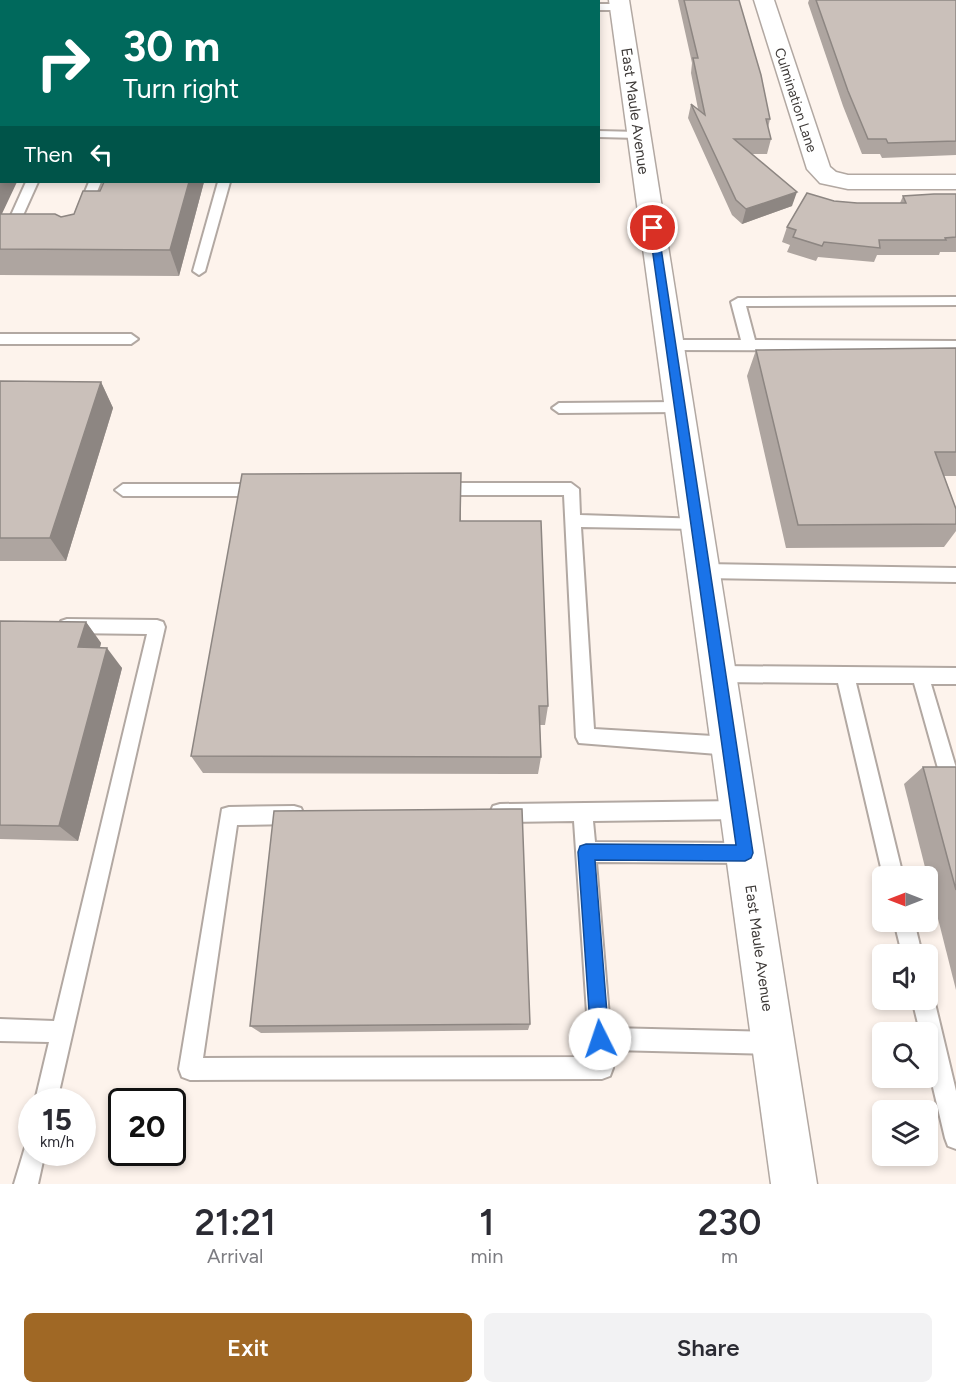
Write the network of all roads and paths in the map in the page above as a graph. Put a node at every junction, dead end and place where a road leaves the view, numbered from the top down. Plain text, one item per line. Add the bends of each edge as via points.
1 (764, 0) edge
2 (612, 4) edge
3 (600, 134) edge
4 (639, 135) junction
5 (956, 182) edge
6 (32, 183) edge
7 (95, 183) edge
8 (224, 183) edge
9 (77, 226) edge
10 (7, 237) edge
11 (199, 271) dead end
12 (956, 301) edge
13 (0, 339) edge
14 (131, 339) dead end
15 (670, 345) junction
16 (749, 345) junction
17 (956, 346) edge
18 (679, 407) junction
19 (559, 408) dead end
20 (277, 489) edge
21 (418, 489) edge
22 (123, 490) dead end
23 (573, 521) junction
24 (697, 524) junction
25 (704, 571) junction
26 (956, 574) edge
27 (45, 626) edge
28 (719, 674) junction
29 (845, 675) junction
30 (920, 675) junction
31 (956, 676) edge
32 (730, 746) junction
33 (952, 786) edge
34 (739, 810) junction
35 (583, 812) junction
36 (477, 813) edge
37 (312, 815) edge
38 (586, 852) junction
39 (745, 853) junction
40 (891, 866) edge
41 (926, 1010) edge
42 (0, 1030) edge
43 (62, 1032) junction
44 (600, 1039) junction
45 (774, 1043) junction
46 (49, 1088) edge
47 (956, 1138) edge
48 (30, 1166) edge
49 (26, 1184) edge
50 (794, 1184) edge

1 - 5 street, Culmination Lane via 819,169 828,178 848,182
2 - 4 street, East Maule Avenue
3 - 4 lane
4 - 15 street, East Maule Avenue
6 - 10 lane
7 - 9 lane
8 - 11 lane
12 - 16 lane via 738,302
13 - 14 lane
15 - 16 lane
15 - 18 street, East Maule Avenue
16 - 17 lane
18 - 19 lane
18 - 24 street, East Maule Avenue
20 - 22 lane
21 - 23 lane via 571,489
23 - 24 lane
23 - 32 lane via 585,737
24 - 25 street, East Maule Avenue
25 - 26 lane
25 - 28 street, East Maule Avenue
27 - 43 lane via 158,627
28 - 29 lane
28 - 32 street, East Maule Avenue
29 - 30 lane
29 - 40 lane
30 - 31 lane
30 - 33 lane
32 - 34 street, East Maule Avenue
34 - 35 lane
34 - 39 street, East Maule Avenue
35 - 36 lane
35 - 38 lane
37 - 44 lane via 229,816 190,1069 602,1068
38 - 39 lane
38 - 44 lane
39 - 45 street, East Maule Avenue
41 - 47 lane
42 - 43 lane
43 - 46 lane
44 - 45 lane
45 - 50 street, East Maule Avenue
48 - 49 lane

